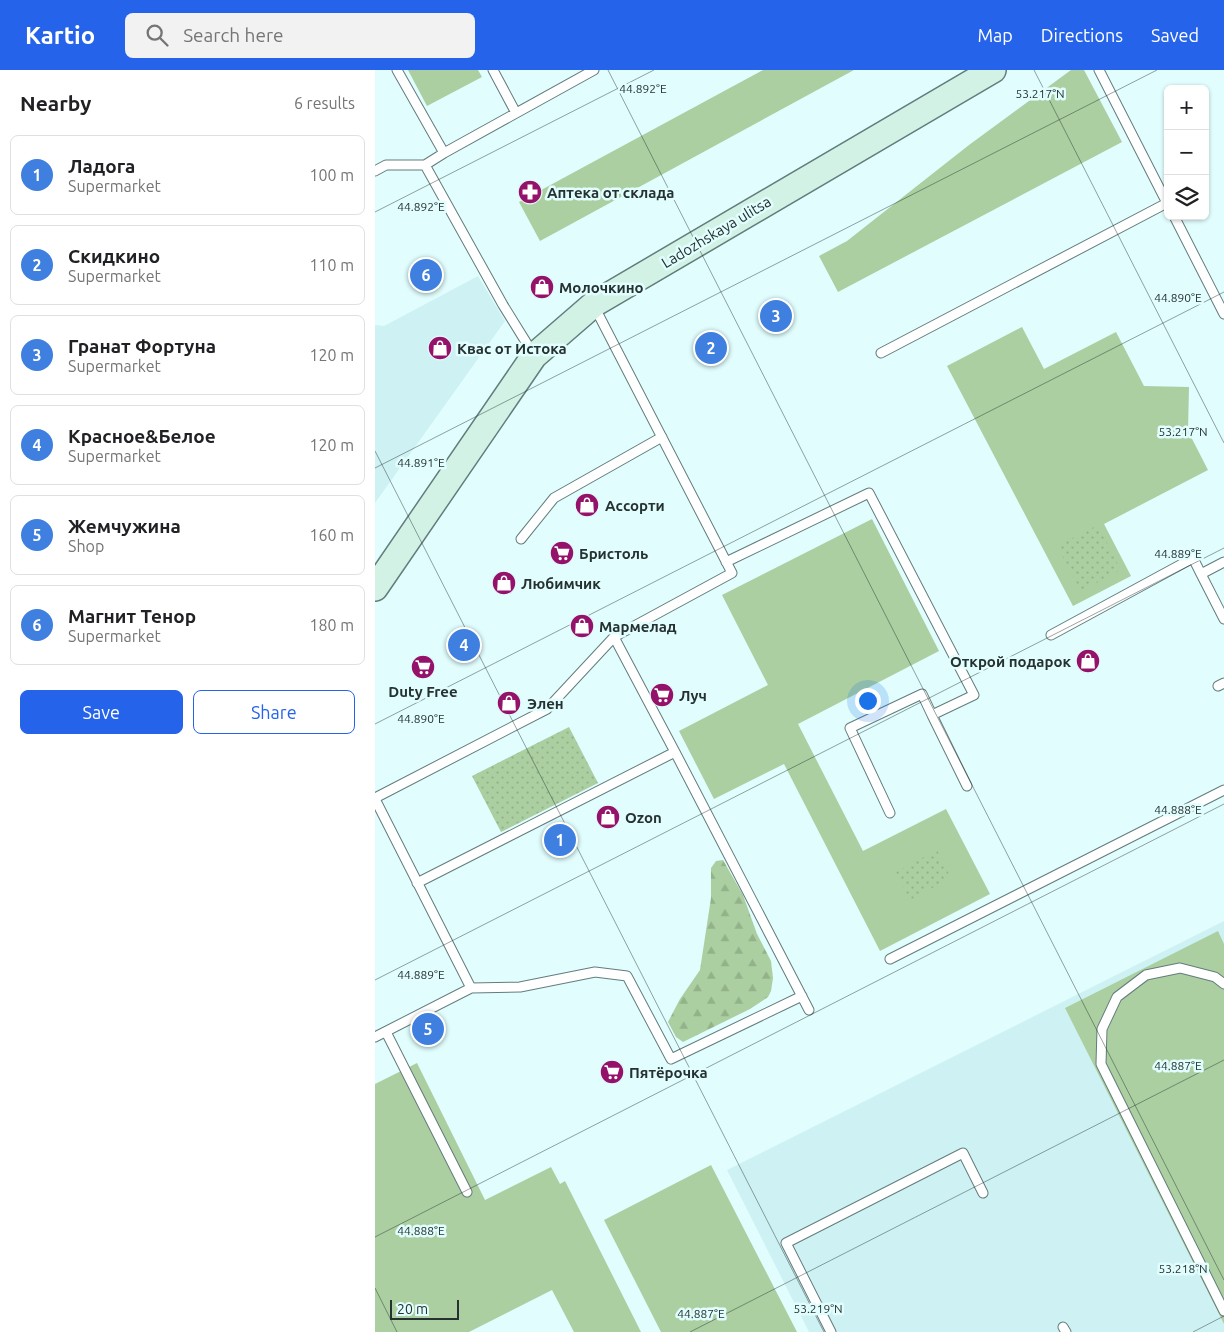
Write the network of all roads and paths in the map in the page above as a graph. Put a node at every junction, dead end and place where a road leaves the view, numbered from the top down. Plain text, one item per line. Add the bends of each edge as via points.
1 (397, 70) edge
2 (493, 70) edge
3 (594, 70) edge
4 (993, 70) edge
5 (1102, 71) edge
6 (516, 114) junction
7 (444, 153) junction
8 (425, 165) junction
9 (375, 172) edge
10 (1164, 198) edge
11 (1164, 206) edge
12 (1176, 220) edge
13 (594, 304) junction
14 (1224, 314) edge
15 (881, 353) dead end
16 (534, 356) junction
17 (662, 437) junction
18 (521, 538) dead end
19 (727, 562) junction
20 (1224, 562) edge
21 (1201, 574) junction
22 (375, 588) edge
23 (1224, 618) edge
24 (1051, 635) dead end
25 (614, 637) junction
26 (932, 715) junction
27 (675, 752) junction
28 (967, 786) dead end
29 (1224, 790) edge
30 (375, 799) edge
31 (890, 813) dead end
32 (417, 883) junction
33 (890, 959) dead end
34 (1224, 984) edge
35 (471, 988) junction
36 (802, 996) junction
37 (809, 1010) dead end
38 (386, 1032) junction
39 (375, 1037) edge
40 (467, 1192) dead end
41 (983, 1194) dead end
42 (1224, 1311) edge
43 (831, 1332) edge

1 - 7 lane
2 - 6 lane
3 - 6 lane
4 - 13 street, Ladozhskaya ulitsa
5 - 10 lane
6 - 7 lane
7 - 8 lane
8 - 9 lane via 386,165
8 - 16 lane
11 - 15 lane
12 - 14 lane
13 - 16 street, Ladozhskaya ulitsa
13 - 17 lane
16 - 22 street, Ladozhskaya ulitsa
17 - 18 lane via 554,498
17 - 19 lane
19 - 25 lane via 732,573
19 - 26 lane via 869,493 974,694
20 - 21 lane
21 - 23 lane
21 - 24 lane via 1193,558
25 - 27 lane
25 - 30 lane via 547,709
26 - 28 lane
26 - 31 lane via 922,694 850,728
27 - 32 lane
27 - 36 lane
29 - 33 lane
30 - 32 lane
32 - 35 lane
34 - 42 lane via 1215,977 1180,968 1146,975 1117,997 1102,1029 1101,1064
35 - 36 lane via 520,986 595,972 627,976 671,1059
35 - 38 lane
36 - 37 lane
38 - 39 lane
38 - 40 lane
41 - 43 lane via 963,1153 786,1242

